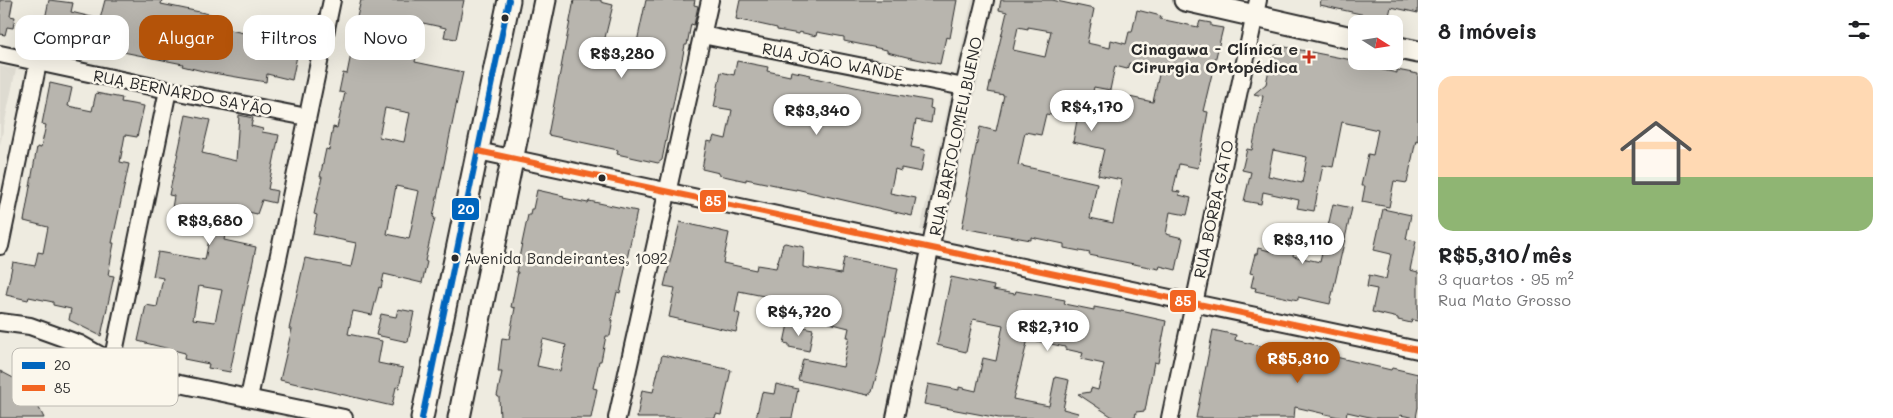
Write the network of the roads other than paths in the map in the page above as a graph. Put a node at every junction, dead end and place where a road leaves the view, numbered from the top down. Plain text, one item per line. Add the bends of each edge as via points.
1 (332, 0) edge
2 (509, 0) edge
3 (545, 0) edge
4 (710, 0) edge
5 (985, 0) edge
6 (1184, 0) edge
7 (1256, 8) edge
8 (702, 35) junction
9 (1348, 37) edge
10 (1403, 49) edge
11 (1418, 52) edge
12 (0, 54) edge
13 (38, 62) junction
14 (964, 87) junction
15 (168, 90) junction
16 (307, 117) junction
17 (478, 151) junction
18 (512, 158) junction
19 (668, 191) junction
20 (3, 218) edge
21 (0, 246) edge
22 (931, 248) junction
23 (1193, 303) junction
24 (0, 322) edge
25 (87, 348) edge
26 (115, 348) edge
27 (1418, 350) edge
28 (178, 384) edge
29 (249, 398) junction
30 (344, 418) edge
31 (422, 418) edge
32 (459, 418) edge
33 (617, 418) edge
34 (895, 418) edge
35 (1170, 418) edge

1 - 16 street
2 - 17 main road
3 - 18 main road
4 - 8 street
5 - 14 street, RUA BARTOLOMEU BUENO
6 - 7 main road
7 - 9 main road
7 - 23 street, RUA BORBA GATO
8 - 14 street, RUA JOÃO WANDE
8 - 19 street
10 - 11 main road
12 - 13 street, RUA BERNARDO SAYÃO
13 - 15 street, RUA BERNARDO SAYÃO
13 - 20 street
14 - 22 street, RUA BARTOLOMEU BUENO
15 - 16 street, RUA BERNARDO SAYÃO
15 - 26 street
16 - 29 street
17 - 18 street
17 - 31 main road
18 - 19 street
18 - 32 main road
19 - 22 street
19 - 33 street
20 - 21 street
22 - 23 street
22 - 34 street, RUA BARTOLOMEU BUENO
23 - 27 street
23 - 35 street, RUA BORBA GATO
24 - 25 street via 30,326
28 - 29 street
29 - 30 street

